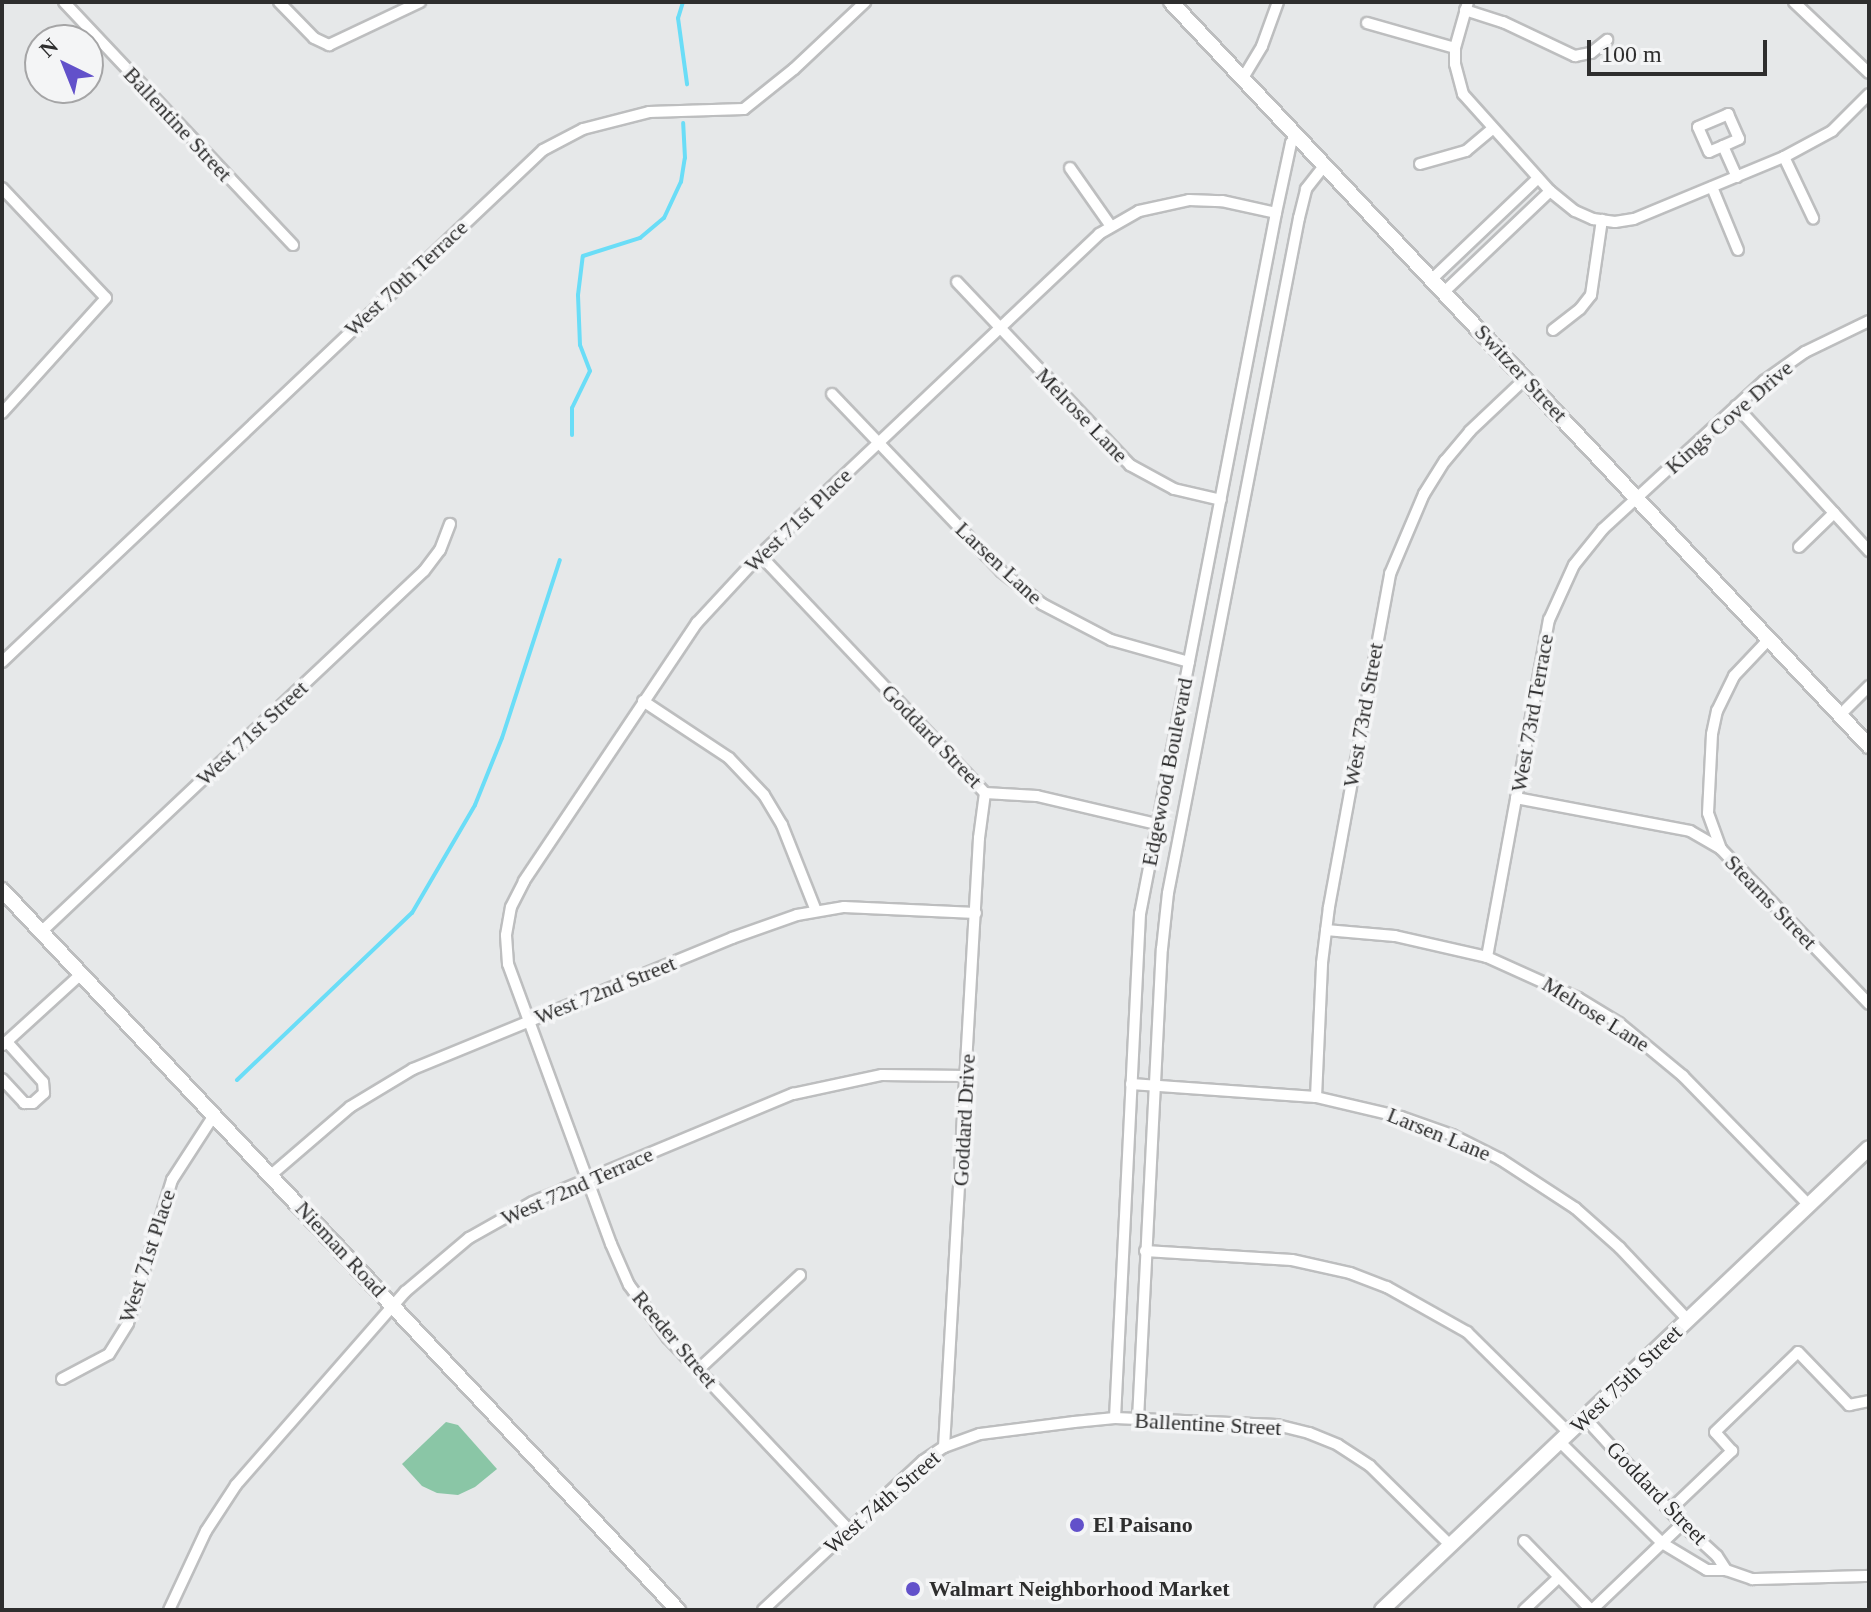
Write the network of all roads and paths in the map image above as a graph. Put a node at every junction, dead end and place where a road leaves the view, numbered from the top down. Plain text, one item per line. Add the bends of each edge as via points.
1 (64, 2) edge
2 (279, 2) edge
3 (420, 2) edge
4 (865, 2) edge
5 (1171, 2) edge
6 (1278, 2) edge
7 (1794, 2) edge
8 (1466, 6) edge
9 (1367, 23) dead end
10 (1607, 40) dead end
11 (1455, 48) junction
12 (1869, 73) edge
13 (1243, 78) junction
14 (1869, 94) edge
15 (1492, 129) junction
16 (1297, 136) junction
17 (1723, 146) dead end
18 (1784, 157) junction
19 (1420, 164) dead end
20 (1325, 165) junction
21 (1070, 168) dead end
22 (1737, 177) junction
23 (1538, 178) junction
24 (1712, 187) junction
25 (2, 188) edge
26 (1550, 191) junction
27 (1276, 213) junction
28 (1813, 218) dead end
29 (1602, 220) junction
30 (1110, 225) junction
31 (293, 245) dead end
32 (1738, 250) dead end
33 (1432, 279) junction
34 (957, 282) dead end
35 (1445, 291) junction
36 (1869, 321) edge
37 (999, 329) junction
38 (1553, 330) dead end
39 (1526, 378) junction
40 (832, 394) dead end
41 (1736, 406) junction
42 (2, 413) edge
43 (878, 444) junction
44 (1637, 498) junction
45 (1221, 500) junction
46 (1834, 513) junction
47 (450, 524) dead end
48 (1799, 547) dead end
49 (1869, 551) edge
50 (760, 555) junction
51 (1769, 639) junction
52 (2, 662) edge
53 (1189, 662) junction
54 (1869, 686) edge
55 (643, 701) junction
56 (1840, 715) junction
57 (1869, 746) edge
58 (985, 793) junction
59 (1516, 798) junction
60 (1156, 824) junction
61 (1721, 849) junction
62 (2, 890) edge
63 (816, 911) junction
64 (976, 913) junction
65 (1326, 930) junction
66 (41, 932) junction
67 (1487, 957) junction
68 (81, 974) junction
69 (1869, 1004) edge
70 (528, 1021) junction
71 (5, 1044) edge
72 (966, 1076) junction
73 (2, 1079) edge
74 (1131, 1084) junction
75 (1154, 1086) junction
76 (1316, 1097) junction
77 (214, 1115) junction
78 (1869, 1148) edge
79 (271, 1175) junction
80 (587, 1179) junction
81 (1809, 1205) junction
82 (1145, 1251) junction
83 (800, 1275) dead end
84 (393, 1305) junction
85 (1688, 1320) junction
86 (699, 1369) junction
87 (62, 1379) dead end
88 (1869, 1401) edge
89 (1115, 1418) junction
90 (1585, 1418) junction
91 (1138, 1419) junction
92 (1564, 1438) junction
93 (944, 1447) junction
94 (1670, 1510) junction
95 (1682, 1524) junction
96 (849, 1530) junction
97 (1524, 1541) dead end
98 (1662, 1543) junction
99 (1451, 1546) junction
100 (1726, 1570) junction
101 (1869, 1576) edge
102 (1558, 1578) junction
103 (169, 1610) edge
104 (678, 1610) edge
105 (763, 1610) edge
106 (1382, 1610) edge
107 (1524, 1610) edge
108 (1592, 1610) edge

1 - 31 street, Ballentine Street
2 - 3 street via 314,38 329,45
4 - 52 street, West 70th Terrace via 744,109 649,112 583,129 543,150
5 - 13 main road, Switzer Street
6 - 13 street
7 - 12 street
8 - 10 street via 1575,56 1591,53
8 - 11 street
9 - 11 street
11 - 15 street via 1463,94
13 - 16 main road, Switzer Street
14 - 18 street via 1832,131
15 - 19 street via 1466,151
15 - 23 street
16 - 20 main road, Switzer Street
16 - 27 street, Edgewood Boulevard
17 - 22 street
18 - 22 street
18 - 28 street
20 - 33 main road, Switzer Street
20 - 75 street, Edgewood Boulevard via 1306,189 1299,218 1174,857
21 - 30 street
22 - 24 street
23 - 26 street
23 - 33 street
24 - 29 street via 1634,219
24 - 32 street
25 - 42 street via 106,298
26 - 29 street via 1575,211
26 - 35 street
27 - 30 street, West 71st Place via 1189,200 1148,208
27 - 45 street, Edgewood Boulevard
29 - 38 street via 1591,295
30 - 37 street, West 71st Place
33 - 35 main road, Switzer Street
34 - 37 street, Melrose Lane
35 - 39 main road, Switzer Street
36 - 41 street, Kings Cove Drive via 1805,352
37 - 43 street, West 71st Place
37 - 45 street, Melrose Lane via 1130,465 1174,489
39 - 44 main road, Switzer Street
39 - 65 street, West 73rd Street via 1445,461 1403,537 1381,615
40 - 43 street, Larsen Lane
41 - 44 street, Kings Cove Drive
41 - 46 street
43 - 50 street, West 71st Place
43 - 53 street, Larsen Lane via 1001,571 1042,604 1111,640
44 - 51 main road, Switzer Street
44 - 59 street, West 73rd Terrace via 1583,552 1556,601
45 - 53 street, Edgewood Boulevard
46 - 48 street
46 - 49 street
47 - 66 street, West 71st Street via 424,571
50 - 55 street, West 71st Place via 697,623
50 - 58 street, Goddard Street
51 - 56 main road, Switzer Street
51 - 61 street via 1734,676 1717,711 1708,813
53 - 60 street, Edgewood Boulevard
54 - 56 street
55 - 63 street via 729,758 764,795 782,825
55 - 70 street, West 71st Place via 511,907 506,949
56 - 57 main road, Switzer Street
58 - 60 street, Goddard Street via 1037,796
58 - 64 street, Goddard Drive
59 - 61 street, Stearns Street via 1690,831
59 - 67 street, West 73rd Terrace
60 - 74 street, Edgewood Boulevard via 1140,914
61 - 69 street, Stearns Street
62 - 66 main road, Nieman Road
63 - 64 street, West 72nd Street via 868,906
63 - 70 street, West 72nd Street via 732,938
64 - 72 street, Goddard Drive
65 - 67 street, Melrose Lane via 1395,936
65 - 76 street, West 73rd Street
66 - 68 main road, Nieman Road
67 - 81 street, Melrose Lane via 1578,998 1653,1049
68 - 71 street
68 - 77 main road, Nieman Road
70 - 79 street, West 72nd Street via 386,1084 320,1130
70 - 80 street, Reeder Street
71 - 73 street via 43,1082 44,1093 33,1103 24,1103
72 - 80 street, West 72nd Terrace via 882,1075 820,1086
72 - 93 street, Goddard Drive
74 - 75 street, Larsen Lane
74 - 89 street, Edgewood Boulevard
75 - 76 street, Larsen Lane
75 - 82 street, Edgewood Boulevard
76 - 85 street, Larsen Lane via 1401,1117 1500,1159 1544,1185 1598,1228
77 - 79 main road, Nieman Road
77 - 87 street, West 71st Place via 172,1180 128,1323 109,1354
78 - 81 main road, West 75th Street
79 - 84 main road, Nieman Road
80 - 84 street, West 72nd Terrace via 510,1213 469,1238
80 - 86 street, Reeder Street via 629,1285 650,1317
81 - 85 main road, West 75th Street
82 - 91 street, Edgewood Boulevard
82 - 92 street, Goddard Street via 1292,1260 1387,1287 1467,1332
83 - 86 street
84 - 103 street, West 72nd Terrace via 236,1485 206,1531
84 - 104 main road, Nieman Road
85 - 90 main road, West 75th Street
86 - 96 street, Reeder Street
88 - 94 street via 1849,1405 1798,1352 1715,1432 1732,1451
89 - 91 street, Ballentine Street
89 - 93 street, West 74th Street via 980,1434
90 - 92 main road, West 75th Street
90 - 94 street, Goddard Street
91 - 99 street, Ballentine Street via 1277,1425 1309,1433 1370,1466
92 - 98 street, Goddard Street
92 - 99 main road, West 75th Street
93 - 96 street, West 74th Street
94 - 95 street, Goddard Street
95 - 98 street
95 - 100 street, Goddard Street
96 - 105 street, West 74th Street
97 - 102 street
98 - 100 street, Goddard Street via 1707,1570
98 - 108 street
99 - 106 main road, West 75th Street
100 - 101 street, Goddard Street via 1752,1579
102 - 107 street
102 - 108 street

